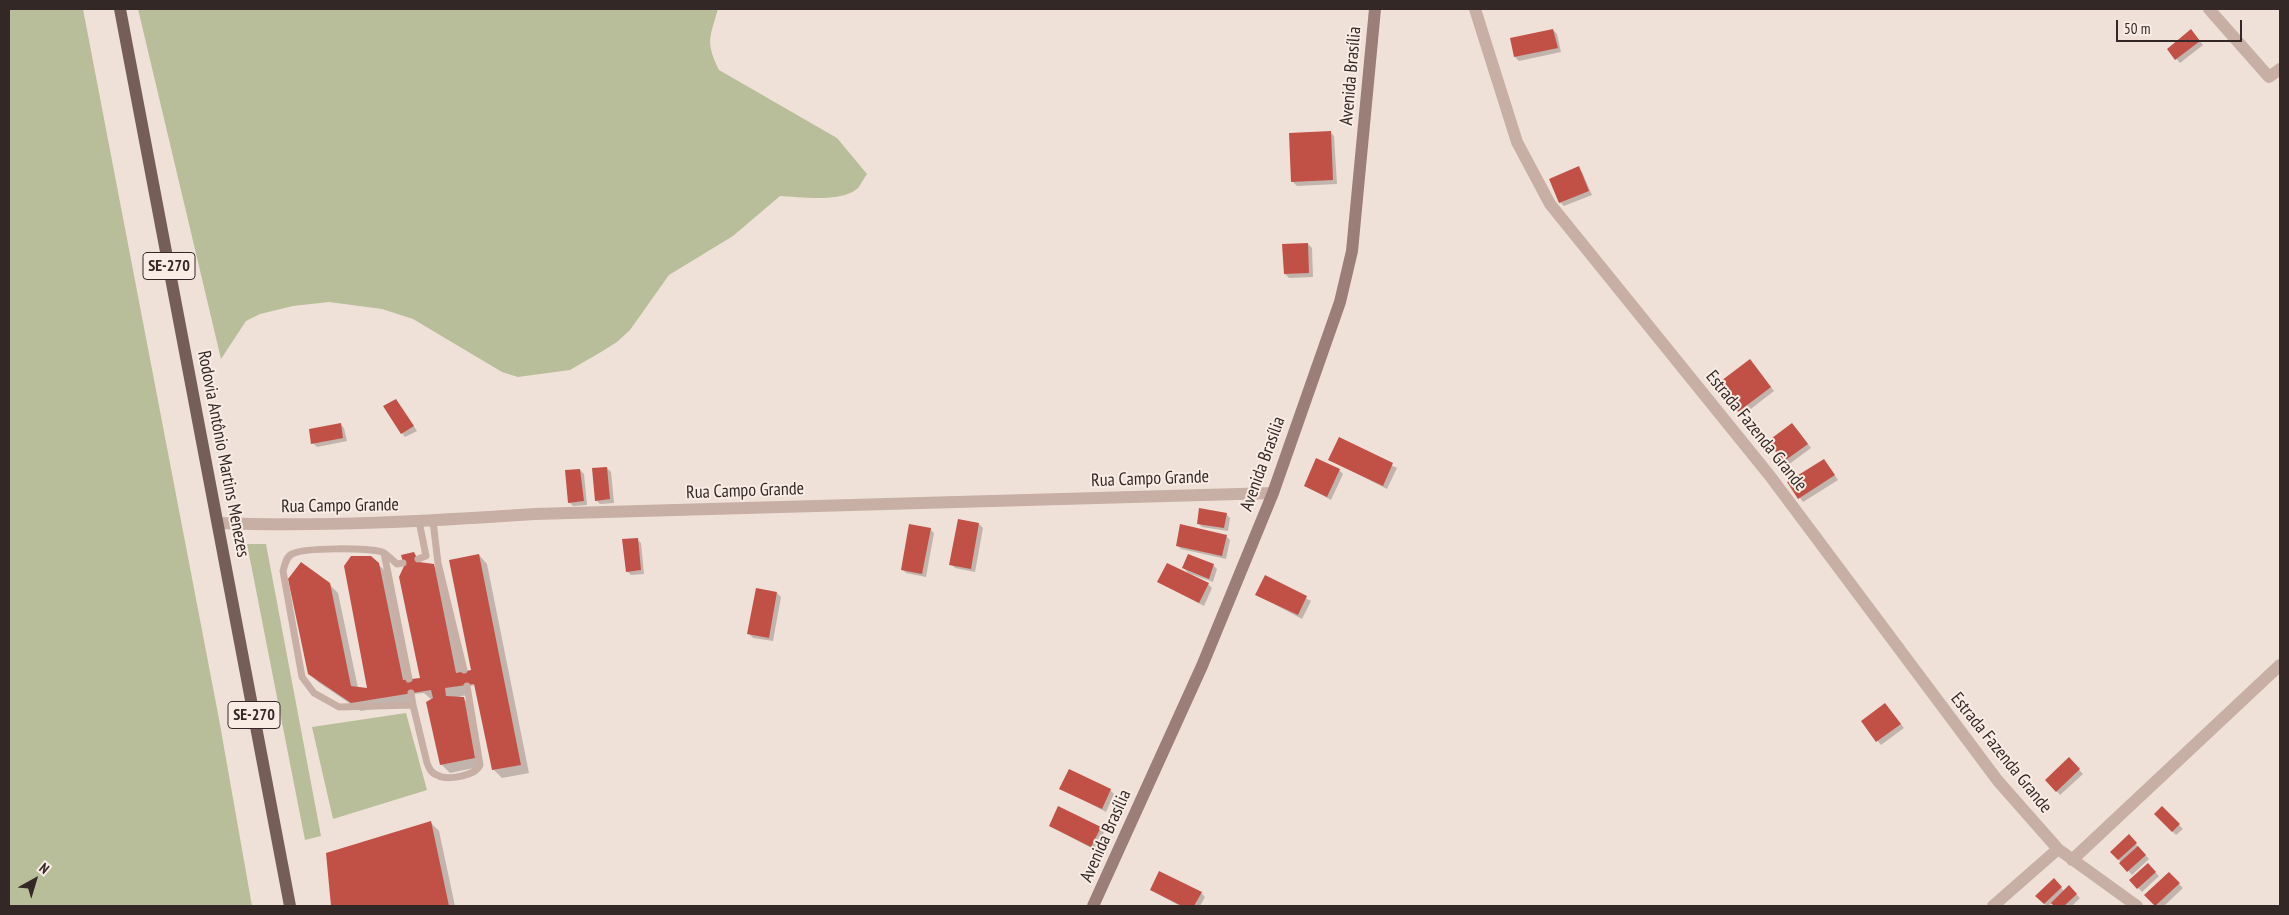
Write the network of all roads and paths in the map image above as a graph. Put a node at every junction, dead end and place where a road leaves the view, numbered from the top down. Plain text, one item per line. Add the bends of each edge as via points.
1 (120, 9) edge
2 (1375, 9) edge
3 (1475, 9) edge
4 (2209, 9) edge
5 (2280, 69) edge
6 (1272, 493) junction
7 (419, 521) junction
8 (433, 521) junction
9 (218, 523) junction
10 (384, 553) junction
11 (418, 558) dead end
12 (403, 563) dead end
13 (2280, 665) edge
14 (464, 670) dead end
15 (409, 679) dead end
16 (467, 686) dead end
17 (411, 694) dead end
18 (414, 705) junction
19 (2058, 849) junction
20 (2072, 860) junction
21 (1096, 904) edge
22 (290, 906) edge
23 (1993, 906) edge
24 (2137, 906) edge

1 - 9 main road, Rodovia Antônio Martins Menezes / SE-270
2 - 6 main road, Avenida Brasília via 1347,279
3 - 19 street, Estrada Fazenda Grande via 1517,142 1550,204 1770,476 1992,774
4 - 5 street via 2269,77
6 - 8 street, Rua Campo Grande via 535,514
6 - 21 main road, Avenida Brasília via 1202,666
7 - 8 street, Rua Campo Grande
7 - 9 street, Rua Campo Grande via 270,525
7 - 11 lane via 426,556
8 - 14 lane via 438,563
9 - 22 main road, Rodovia Antônio Martins Menezes / SE-270
10 - 12 lane via 396,563
10 - 15 lane
10 - 18 lane via 351,549 302,552 292,554 285,562 283,570 302,677 314,694 339,707
13 - 20 street
16 - 18 lane via 481,761 476,771 450,778 431,771
17 - 18 lane
19 - 20 street, Estrada Fazenda Grande
19 - 23 street
20 - 24 street, Estrada Fazenda Grande

